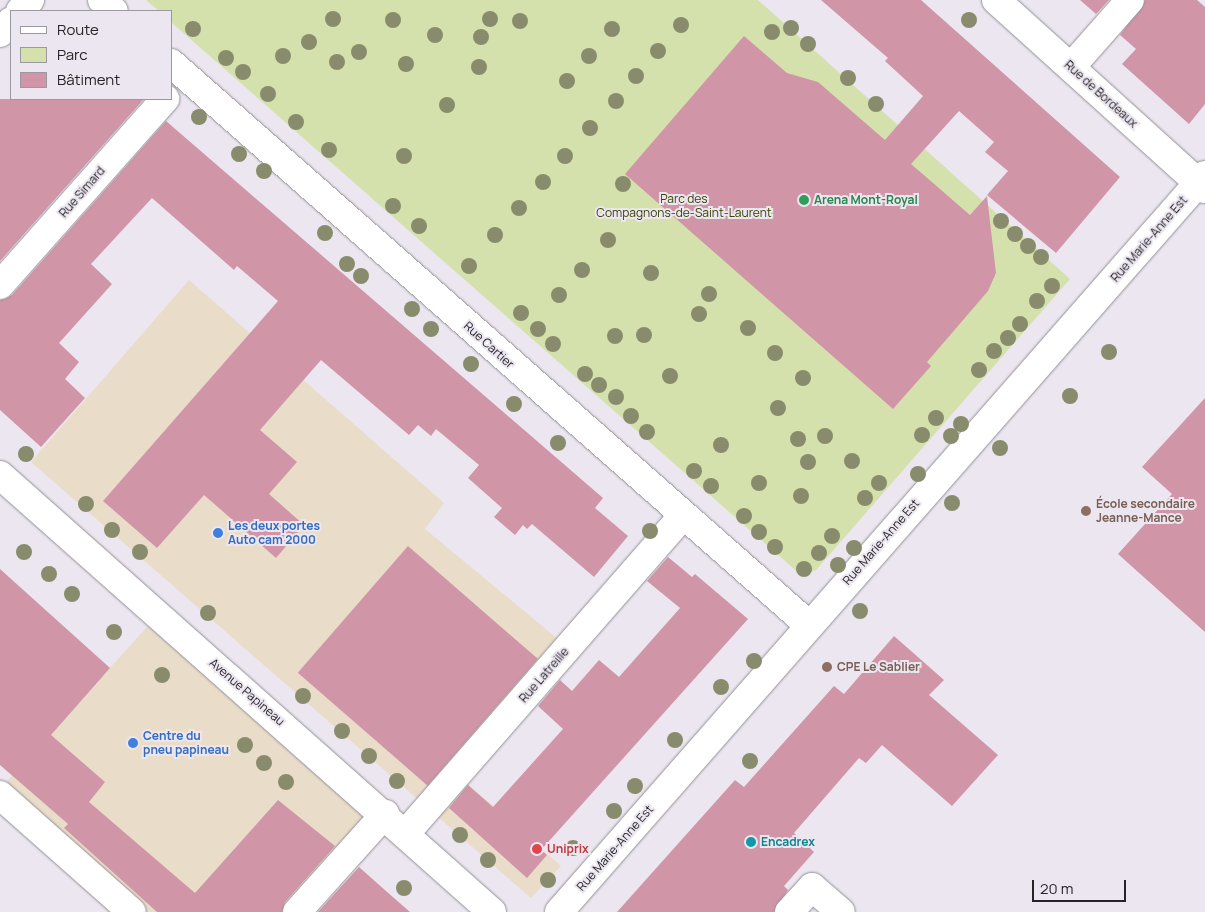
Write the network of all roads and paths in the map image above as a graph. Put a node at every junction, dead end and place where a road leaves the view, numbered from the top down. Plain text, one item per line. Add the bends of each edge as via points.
1 (30, 0) edge
2 (102, 0) edge
3 (996, 0) edge
4 (1130, 0) edge
5 (21, 10) edge
6 (113, 10) edge
7 (10, 22) edge
8 (0, 33) edge
9 (1071, 67) junction
10 (176, 76) edge
11 (164, 100) edge
12 (1203, 182) edge
13 (0, 285) edge
14 (0, 475) edge
15 (682, 517) junction
16 (809, 625) junction
17 (0, 796) edge
18 (385, 814) junction
19 (406, 833) junction
20 (132, 912) edge
21 (297, 912) edge
22 (492, 912) edge
23 (559, 912) edge
24 (789, 912) edge
25 (841, 912) edge

1 - 5 street
2 - 6 street
3 - 9 street, Rue de Bordeaux
4 - 9 street
7 - 8 street
9 - 12 street, Rue de Bordeaux
10 - 15 street, Rue Cartier
11 - 13 street, Rue Simard
12 - 16 street, Rue Marie-Anne Est
14 - 18 street, Avenue Papineau
15 - 16 street, Rue Cartier
15 - 19 street, Rue Latreille
16 - 23 street, Rue Marie-Anne Est
17 - 20 street
18 - 19 street, Avenue Papineau
18 - 21 street
19 - 22 street, Avenue Papineau
24 - 25 street via 812,887

